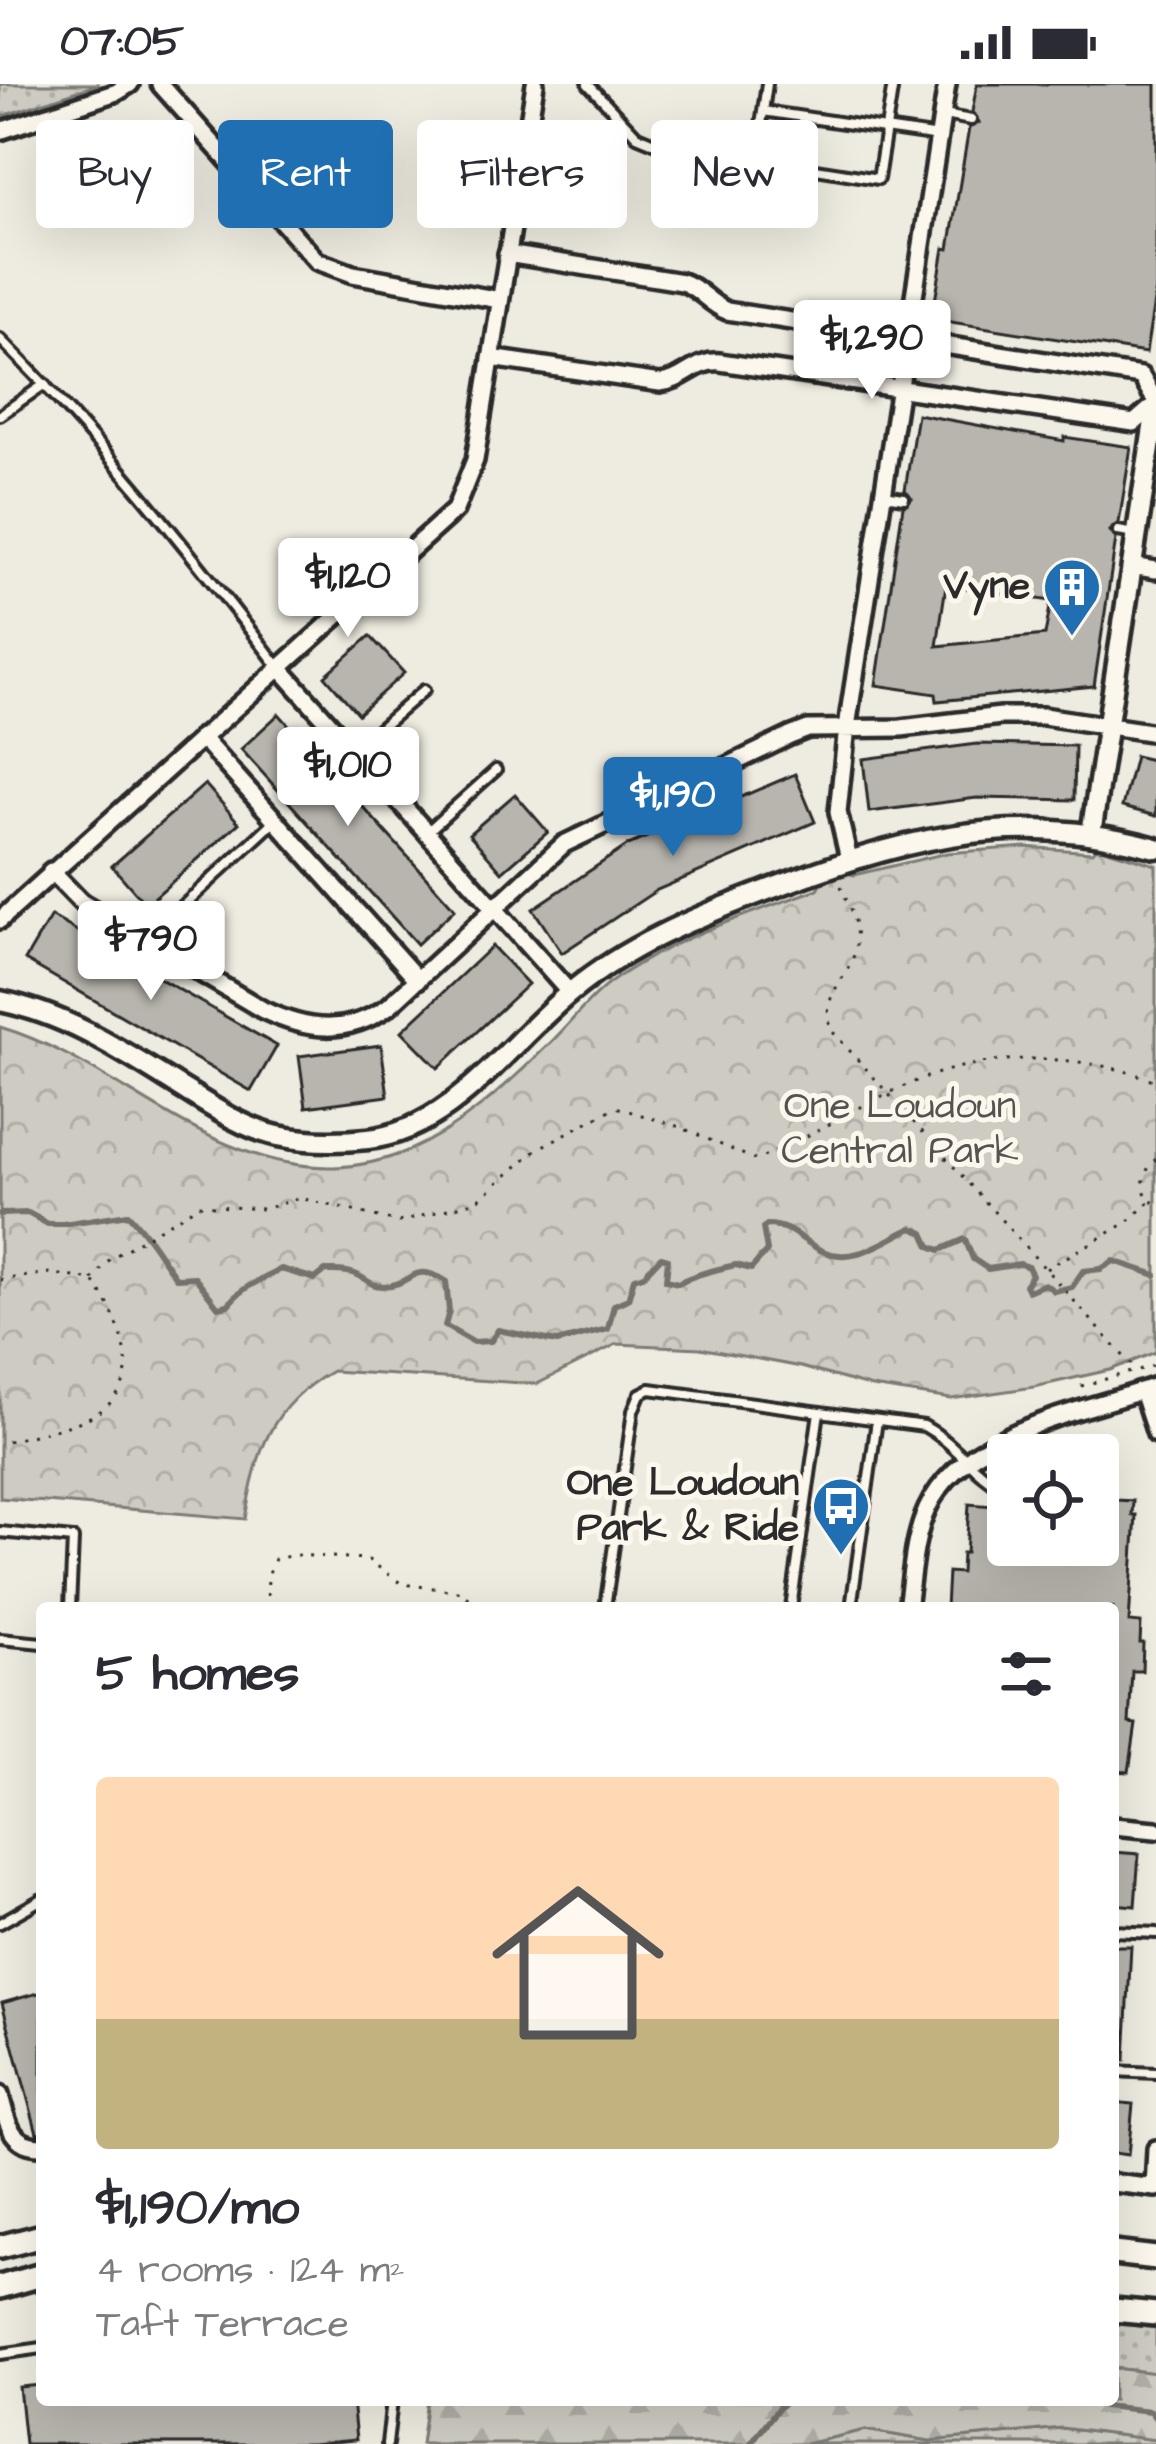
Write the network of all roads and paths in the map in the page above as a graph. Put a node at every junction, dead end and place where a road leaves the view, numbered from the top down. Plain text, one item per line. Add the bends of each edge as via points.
1 (130, 84) edge
2 (160, 84) edge
3 (536, 84) edge
4 (588, 84) edge
5 (767, 84) edge
6 (893, 84) edge
7 (947, 84) edge
8 (763, 111) junction
9 (942, 115) junction
10 (762, 120) edge
11 (971, 120) dead end
12 (886, 130) junction
13 (0, 131) edge
14 (939, 137) junction
15 (651, 139) edge
16 (818, 169) edge
17 (507, 254) junction
18 (500, 300) junction
19 (907, 337) junction
20 (0, 339) edge
21 (491, 358) junction
22 (45, 384) junction
23 (900, 388) junction
24 (1156, 404) edge
25 (0, 415) edge
26 (882, 495) junction
27 (904, 498) dead end
28 (1131, 566) junction
29 (1156, 570) edge
30 (279, 667) junction
31 (424, 690) dead end
32 (1108, 726) junction
33 (847, 727) junction
34 (1156, 733) edge
35 (201, 736) junction
36 (354, 752) junction
37 (496, 770) dead end
38 (276, 820) junction
39 (426, 833) junction
40 (1091, 834) junction
41 (1156, 848) edge
42 (849, 859) junction
43 (50, 871) junction
44 (840, 884) dead end
45 (493, 909) junction
46 (0, 920) edge
47 (146, 940) junction
48 (418, 980) junction
49 (570, 993) junction
50 (0, 1001) edge
51 (1156, 1081) edge
52 (888, 1095) junction
53 (1156, 1159) edge
54 (1153, 1203) edge
55 (1045, 1270) junction
56 (0, 1280) edge
57 (92, 1280) junction
58 (1156, 1365) edge
59 (1137, 1371) junction
60 (1081, 1386) dead end
61 (1149, 1389) edge
62 (819, 1412) junction
63 (878, 1420) junction
64 (1156, 1434) edge
65 (0, 1443) edge
66 (967, 1458) junction
67 (987, 1481) edge
68 (0, 1532) edge
69 (70, 1602) edge
70 (267, 1602) edge
71 (474, 1602) edge
72 (606, 1602) edge
73 (792, 1602) edge
74 (851, 1602) edge
75 (908, 1602) edge
76 (0, 1639) edge
77 (36, 1642) edge
78 (1119, 1827) edge
79 (1156, 1830) edge
80 (36, 1902) edge
81 (0, 1922) edge
82 (1119, 1931) edge
83 (1156, 1933) edge
84 (1119, 2071) edge
85 (1156, 2073) edge
86 (0, 2095) edge
87 (36, 2146) edge
88 (1156, 2149) edge
89 (1119, 2184) edge
90 (1155, 2188) edge
91 (36, 2238) edge
92 (0, 2247) edge
93 (1119, 2254) edge
94 (1156, 2258) edge
95 (36, 2277) edge
96 (0, 2287) edge
97 (1119, 2311) edge
98 (1156, 2314) edge
99 (36, 2349) edge
100 (0, 2354) edge
101 (391, 2406) edge
102 (387, 2444) edge

1 - 13 street
2 - 18 street via 317,260
3 - 17 street
4 - 15 lane via 637,136
5 - 8 lane
6 - 12 lane
7 - 9 street
8 - 10 lane
8 - 12 lane
9 - 11 lane
9 - 14 street
12 - 14 lane
12 - 16 lane via 878,179
14 - 19 street
17 - 18 street
17 - 19 street via 682,282 727,310
18 - 21 street
19 - 23 street
19 - 24 street via 1141,376
20 - 22 lane
21 - 23 street via 660,383 710,361
21 - 30 street via 475,460 454,510
22 - 25 lane
22 - 30 lane
23 - 24 street via 1134,424
23 - 26 street
24 - 28 street via 1127,533
26 - 27 lane
26 - 33 street
28 - 29 street
28 - 32 street
30 - 35 street
30 - 36 street
31 - 36 lane
32 - 33 street via 1022,716
32 - 34 street
32 - 40 street
33 - 42 street via 838,812
33 - 45 street via 790,736 564,844
35 - 38 street
35 - 43 street
36 - 39 street
37 - 39 lane
38 - 47 lane
38 - 48 street
39 - 45 street
40 - 41 street
40 - 42 street via 966,833
42 - 49 street via 682,922
43 - 46 street
43 - 47 street via 81,902
44 - 52 path via 856,923 855,950 830,994 828,1020
45 - 48 street
45 - 49 street
47 - 48 street via 305,1027 361,1022
49 - 50 street via 417,1124 374,1139 317,1141 237,1120 69,1023
51 - 52 path via 1092,1061 999,1060
52 - 55 path
52 - 57 path via 749,1158 616,1107 537,1150 477,1201 414,1221 300,1198 264,1209 199,1205 110,1259
53 - 54 path via 1143,1179
54 - 55 path
55 - 59 path
56 - 57 path via 49,1273
57 - 65 path via 128,1357 118,1393 86,1421
58 - 59 path
59 - 60 path
61 - 64 street
61 - 66 street via 1010,1435
62 - 63 lane
62 - 72 lane via 640,1394
62 - 73 lane
63 - 66 lane via 924,1426
63 - 74 lane
66 - 67 lane
66 - 75 street via 925,1513
68 - 69 lane via 74,1539
70 - 71 path via 270,1565 295,1555 367,1558 402,1584
76 - 77 lane
78 - 79 street
80 - 81 lane
82 - 83 lane
84 - 85 lane
86 - 87 street via 13,2136
88 - 90 street
89 - 90 street
91 - 92 main road
93 - 94 main road
95 - 96 main road
97 - 98 main road
99 - 100 lane
101 - 102 lane

